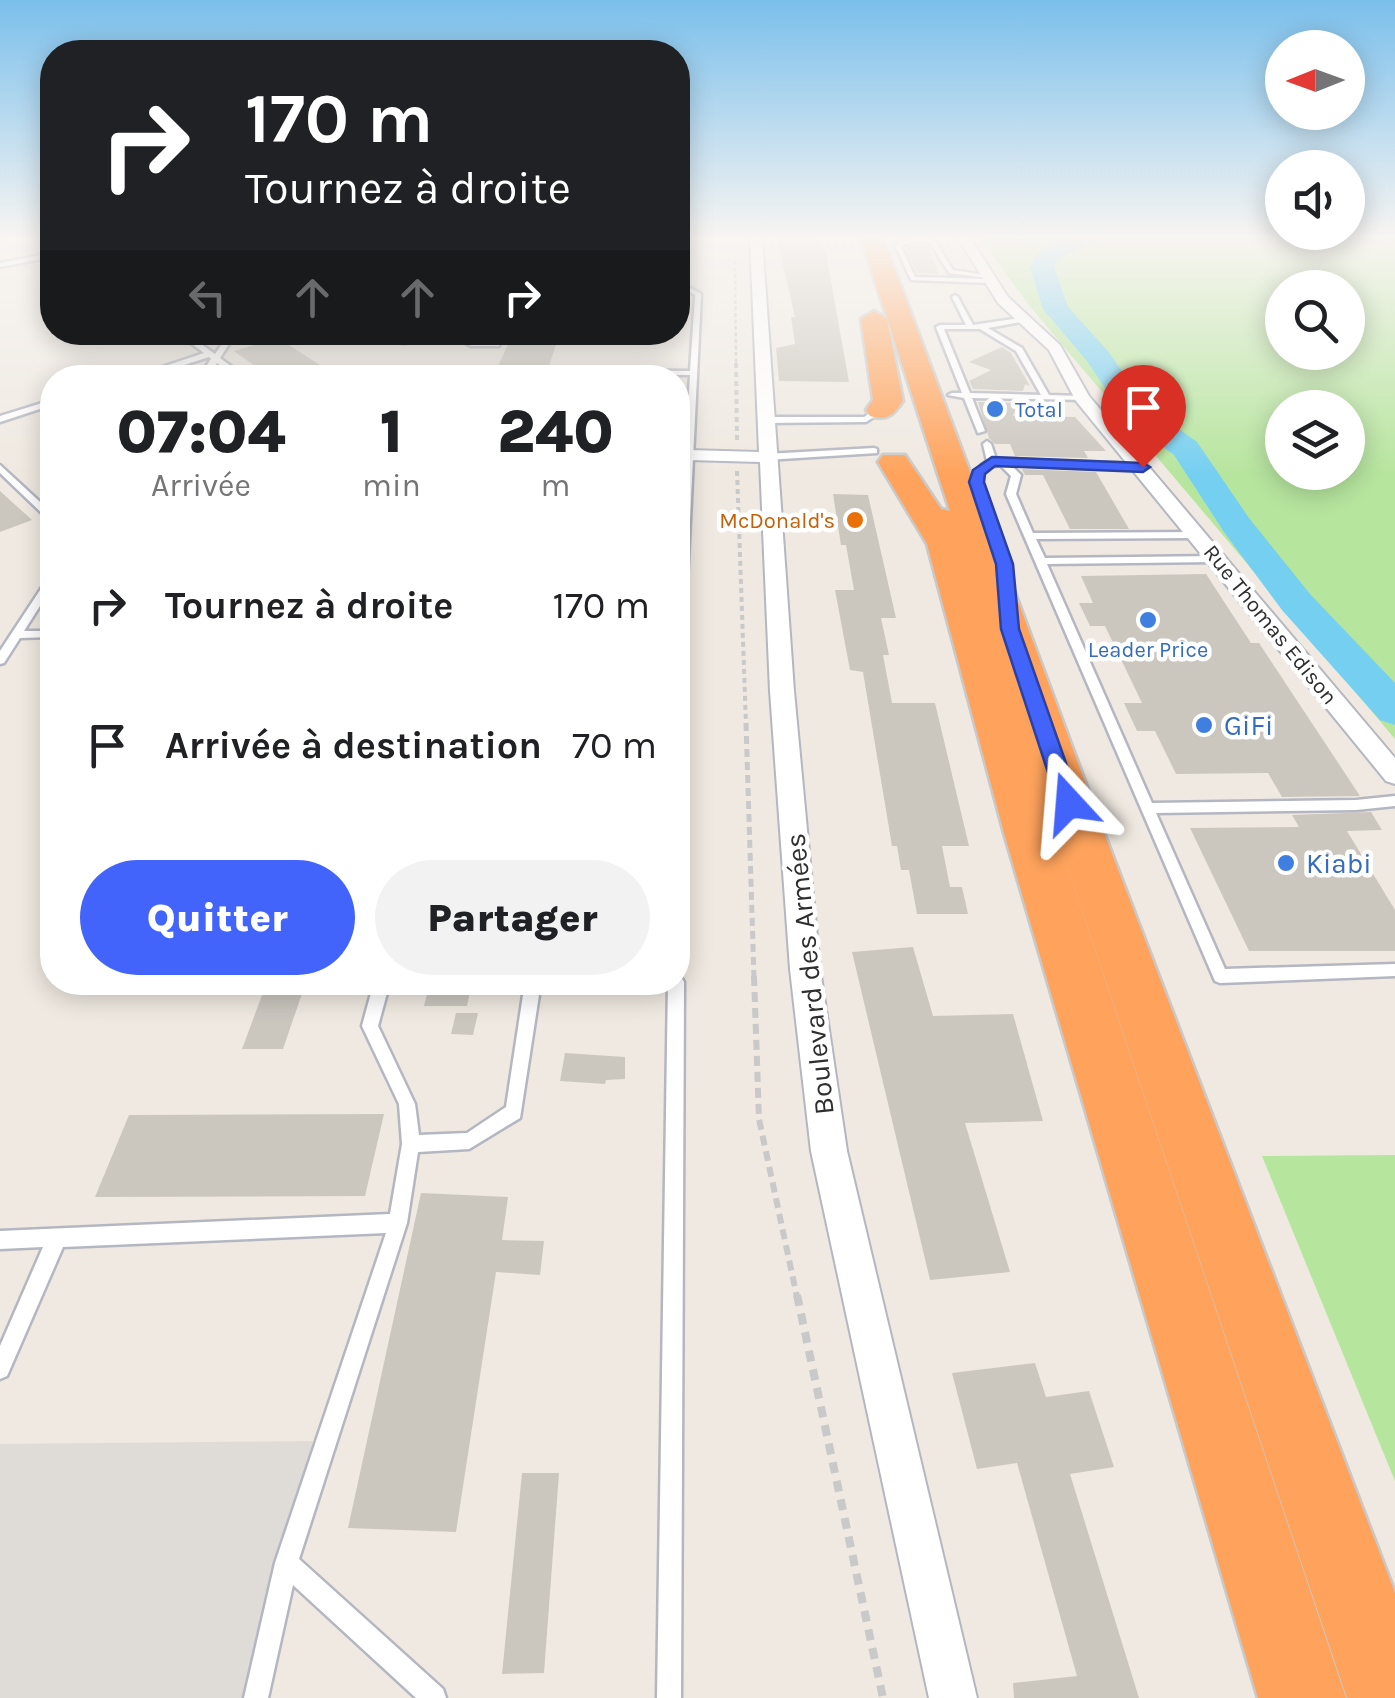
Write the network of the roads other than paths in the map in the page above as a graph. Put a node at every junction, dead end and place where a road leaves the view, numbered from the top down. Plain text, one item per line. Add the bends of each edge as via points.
1 (697, 317) edge
2 (753, 317) edge
3 (890, 317) edge
4 (896, 317) edge
5 (900, 317) edge
6 (905, 317) edge
7 (966, 317) edge
8 (1024, 319) joint
9 (970, 325) junction
10 (982, 326) junction
11 (197, 345) edge
12 (222, 345) edge
13 (212, 356) junction
14 (180, 365) edge
15 (208, 365) edge
16 (225, 365) edge
17 (690, 374) edge
18 (693, 374) junction
19 (959, 396) junction
20 (690, 398) edge
21 (1046, 398) junction
22 (1082, 398) junction
23 (40, 406) edge
24 (0, 418) edge
25 (764, 420) junction
26 (875, 435) junction
27 (989, 453) junction
28 (690, 455) edge
29 (752, 456) junction
30 (1143, 467) junction
31 (0, 468) edge
32 (40, 506) edge
33 (1197, 535) junction
34 (1030, 536) junction
35 (947, 547) junction
36 (1217, 559) junction
37 (1041, 562) junction
38 (40, 600) edge
39 (1010, 629) junction
40 (40, 634) edge
41 (19, 635) junction
42 (0, 660) edge
43 (1395, 776) edge
44 (1395, 801) edge
45 (1146, 808) junction
46 (1395, 970) edge
47 (378, 995) edge
48 (531, 995) edge
49 (676, 995) edge
50 (411, 1144) junction
51 (398, 1223) junction
52 (57, 1238) junction
53 (0, 1240) edge
54 (0, 1369) edge
55 (286, 1563) junction
56 (256, 1698) edge
57 (434, 1698) edge
58 (670, 1698) edge
59 (952, 1698) edge
60 (1302, 1698) edge
61 (1391, 1698) edge

1 - 18 lane
2 - 25 street, Boulevard des Armées
3 - 26 highway via 888,402
4 - 35 highway
5 - 39 highway
6 - 19 highway via 940,386
7 - 9 lane
8 - 10 lane
8 - 22 street, Rue Thomas Edison via 1054,348
9 - 10 lane
9 - 19 lane via 940,327
10 - 21 lane via 1019,350
11 - 13 lane
12 - 13 lane
13 - 14 lane
13 - 15 lane
13 - 16 lane
17 - 18 lane
18 - 20 lane
19 - 21 lane
19 - 27 lane
21 - 22 lane
22 - 30 street, Rue Thomas Edison
23 - 24 lane
25 - 26 lane
25 - 29 street, Boulevard des Armées
26 - 29 lane
26 - 35 highway
27 - 30 lane
27 - 34 lane via 1016,475 1012,494
27 - 39 highway via 976,482 1004,564
28 - 29 street
29 - 59 street, Boulevard des Armées via 829,1151
30 - 33 street, Rue Thomas Edison
31 - 32 lane
33 - 34 lane
33 - 36 street, Rue Thomas Edison
34 - 37 lane
35 - 60 highway via 1035,852
36 - 37 lane
36 - 43 street, Rue Thomas Edison
37 - 45 lane
38 - 41 lane
39 - 61 highway
40 - 41 lane
41 - 42 lane
44 - 45 lane
45 - 46 lane via 1220,976
47 - 50 lane via 370,1026 407,1104
48 - 50 lane via 514,1112 469,1140
49 - 58 lane
50 - 51 lane
51 - 52 lane
51 - 55 lane
52 - 53 lane
52 - 54 lane
55 - 56 lane
55 - 57 lane

